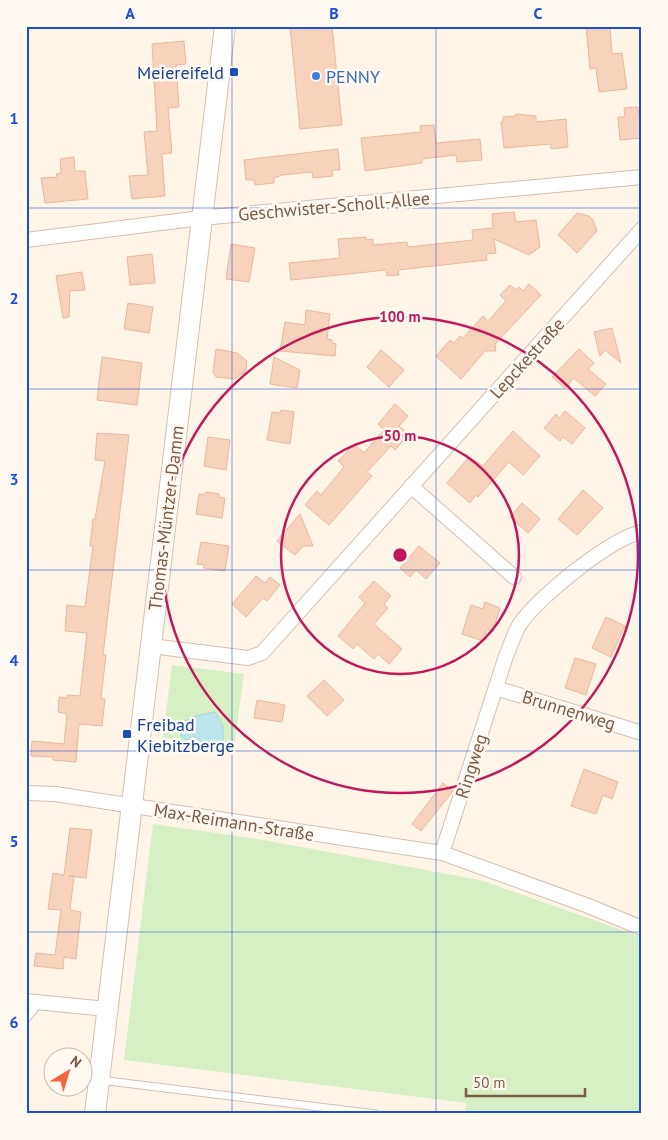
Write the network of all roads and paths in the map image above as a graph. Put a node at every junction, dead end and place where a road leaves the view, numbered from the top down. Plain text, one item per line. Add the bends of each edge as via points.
1 (225, 26) edge
2 (642, 177) edge
3 (201, 218) junction
4 (642, 229) edge
5 (26, 240) edge
6 (412, 486) junction
7 (642, 532) edge
8 (514, 577) dead end
9 (151, 646) junction
10 (496, 688) junction
11 (642, 733) edge
12 (26, 793) edge
13 (130, 806) junction
14 (442, 853) junction
15 (642, 928) edge
16 (26, 1001) edge
17 (41, 1001) junction
18 (107, 1009) junction
19 (26, 1020) edge
20 (99, 1080) junction
21 (95, 1114) edge
22 (376, 1114) edge

1 - 3 street, Thomas-Müntzer-Damm
2 - 3 street, Geschwister-Scholl-Allee
3 - 5 street, Geschwister-Scholl-Allee
3 - 9 street, Thomas-Müntzer-Damm
4 - 6 street, Lepckestraße
6 - 8 street
6 - 9 street, Lepckestraße via 262,653 248,658
7 - 10 street, Ringweg via 616,542 546,594 519,624
9 - 13 street, Thomas-Müntzer-Damm
10 - 11 street, Brunnenweg
10 - 14 street, Ringweg
12 - 13 street, Max-Reimann-Straße via 55,794
13 - 14 street, Max-Reimann-Straße
13 - 18 street, Thomas-Müntzer-Damm
14 - 15 street via 586,904
16 - 17 street
17 - 18 street
17 - 19 lane
18 - 20 street, Thomas-Müntzer-Damm
20 - 21 street, Thomas-Müntzer-Damm
20 - 22 lane

